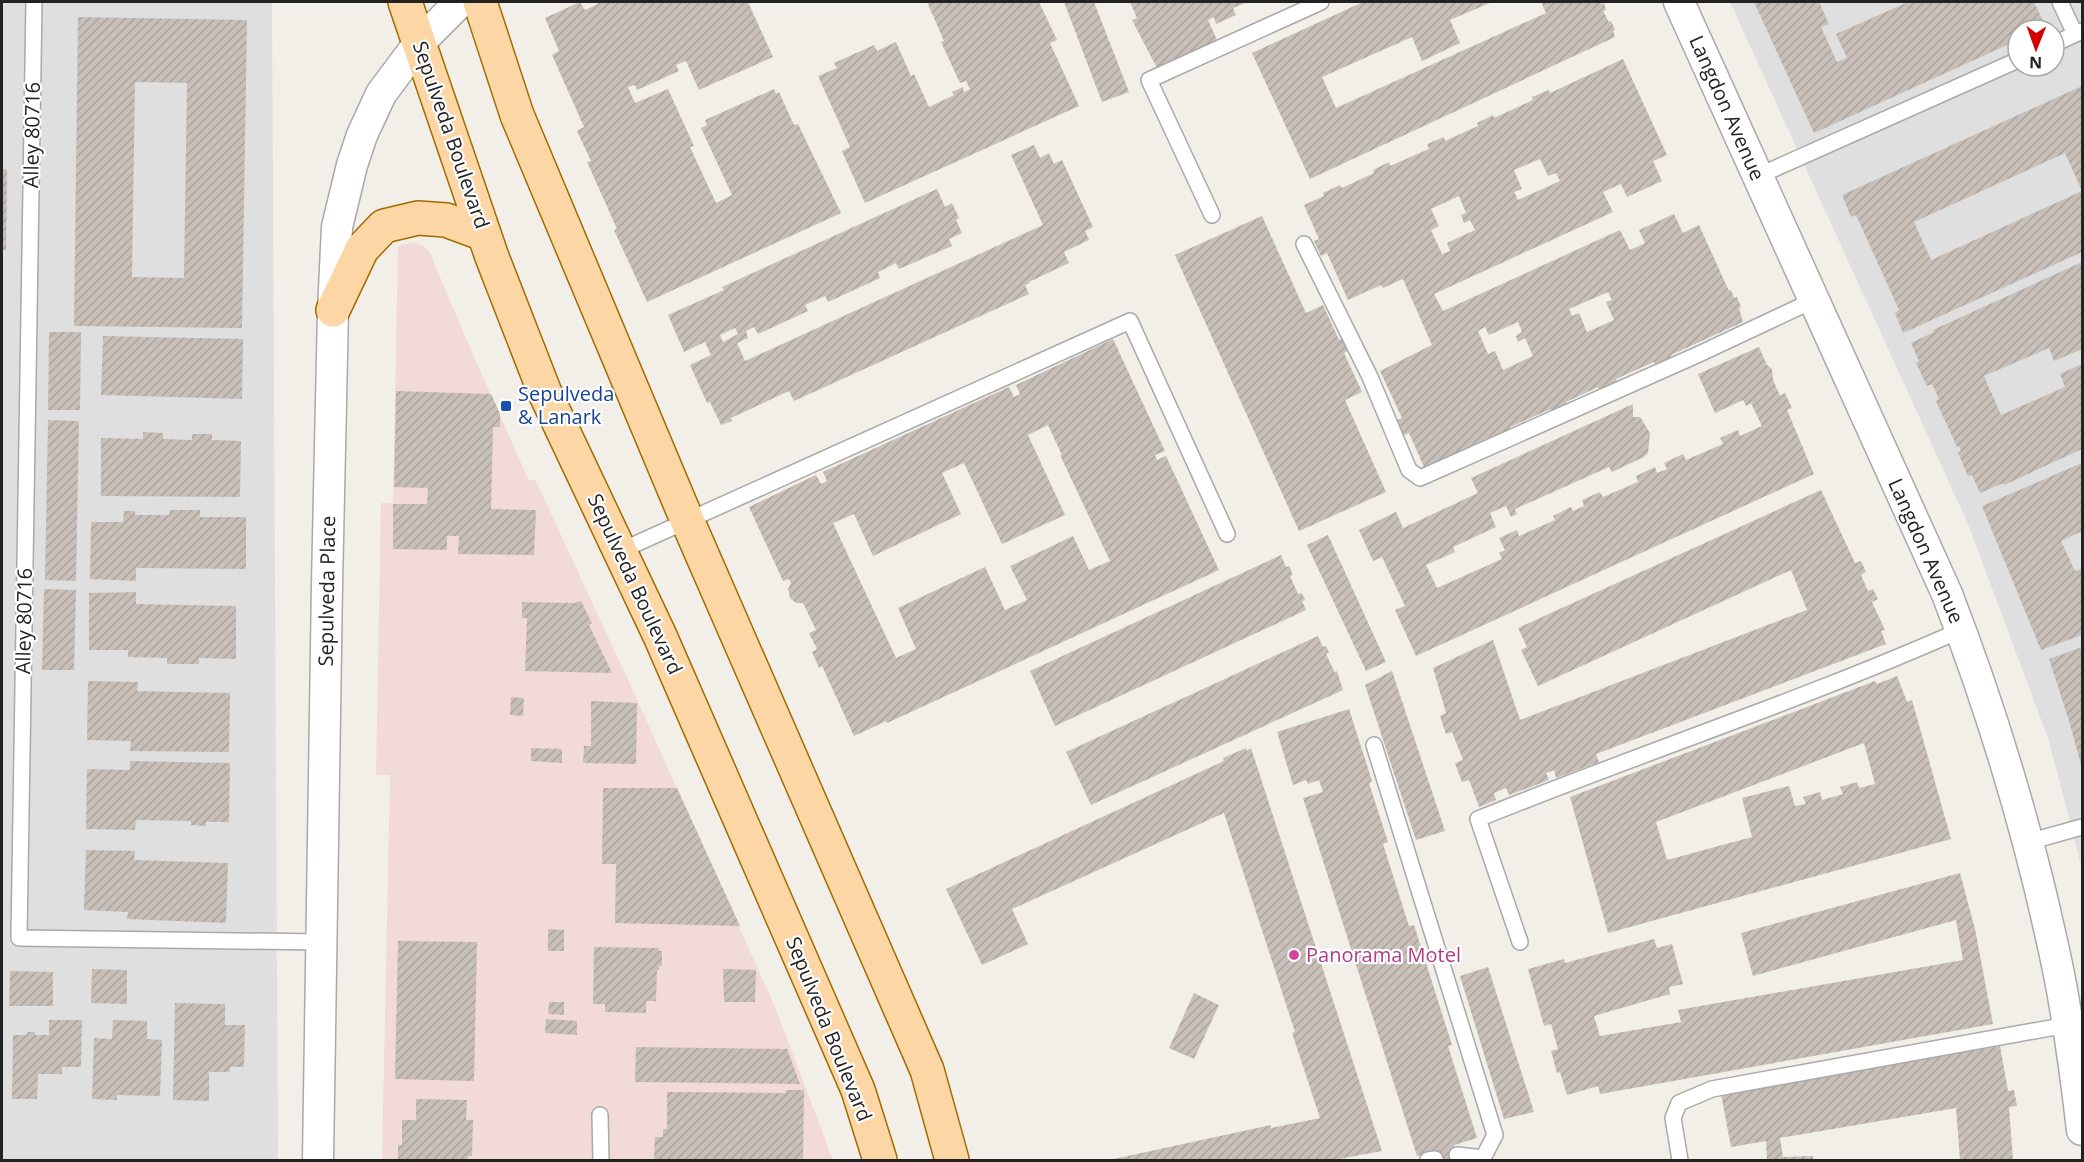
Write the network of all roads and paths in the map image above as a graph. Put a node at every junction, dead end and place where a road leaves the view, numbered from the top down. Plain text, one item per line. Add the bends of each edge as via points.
1 (34, 2) edge
2 (405, 2) edge
3 (460, 2) edge
4 (480, 2) edge
5 (1321, 2) edge
6 (1679, 2) edge
7 (2060, 2) edge
8 (2079, 33) edge
9 (419, 43) junction
10 (2006, 65) edge
11 (1758, 176) junction
12 (1212, 215) dead end
13 (484, 234) junction
14 (1304, 244) dead end
15 (1814, 300) junction
16 (333, 310) junction
17 (687, 520) junction
18 (1227, 534) dead end
19 (620, 551) junction
20 (1961, 630) junction
21 (1374, 745) dead end
22 (2082, 827) edge
23 (2028, 842) junction
24 (321, 942) junction
25 (1520, 942) dead end
26 (2067, 1025) junction
27 (600, 1115) dead end
28 (2082, 1130) edge
29 (1457, 1155) dead end
30 (1482, 1159) edge
31 (318, 1161) edge
32 (601, 1161) edge
33 (880, 1161) edge
34 (952, 1161) edge
35 (1680, 1161) edge

1 - 24 lane, Alley 80716 via 19,938
2 - 9 main road, Sepulveda Boulevard
3 - 9 street, Sepulveda Place
4 - 17 main road via 517,115
5 - 12 lane via 1149,80
6 - 11 street, Langdon Avenue
7 - 8 lane
9 - 13 main road, Sepulveda Boulevard
9 - 16 street, Sepulveda Place via 381,94 351,165 337,227
10 - 11 lane
11 - 15 street, Langdon Avenue
13 - 16 main road via 446,220 418,218 384,226 362,249
13 - 19 main road, Sepulveda Boulevard via 545,393
14 - 15 lane via 1370,377 1409,470 1420,478
15 - 20 street, Langdon Avenue
16 - 24 street, Sepulveda Place
17 - 18 lane via 1130,321
17 - 19 lane
17 - 34 main road via 927,1070
19 - 33 main road, Sepulveda Boulevard via 858,1090
20 - 23 street, Langdon Avenue via 1979,676
20 - 25 lane via 1834,684 1478,819
21 - 30 lane via 1495,1135
22 - 23 lane
23 - 26 street, Langdon Avenue via 2054,948
24 - 31 street, Sepulveda Place
26 - 28 street, Langdon Avenue
26 - 35 lane via 1712,1089 1679,1103 1673,1118
27 - 32 lane
29 - 30 lane

